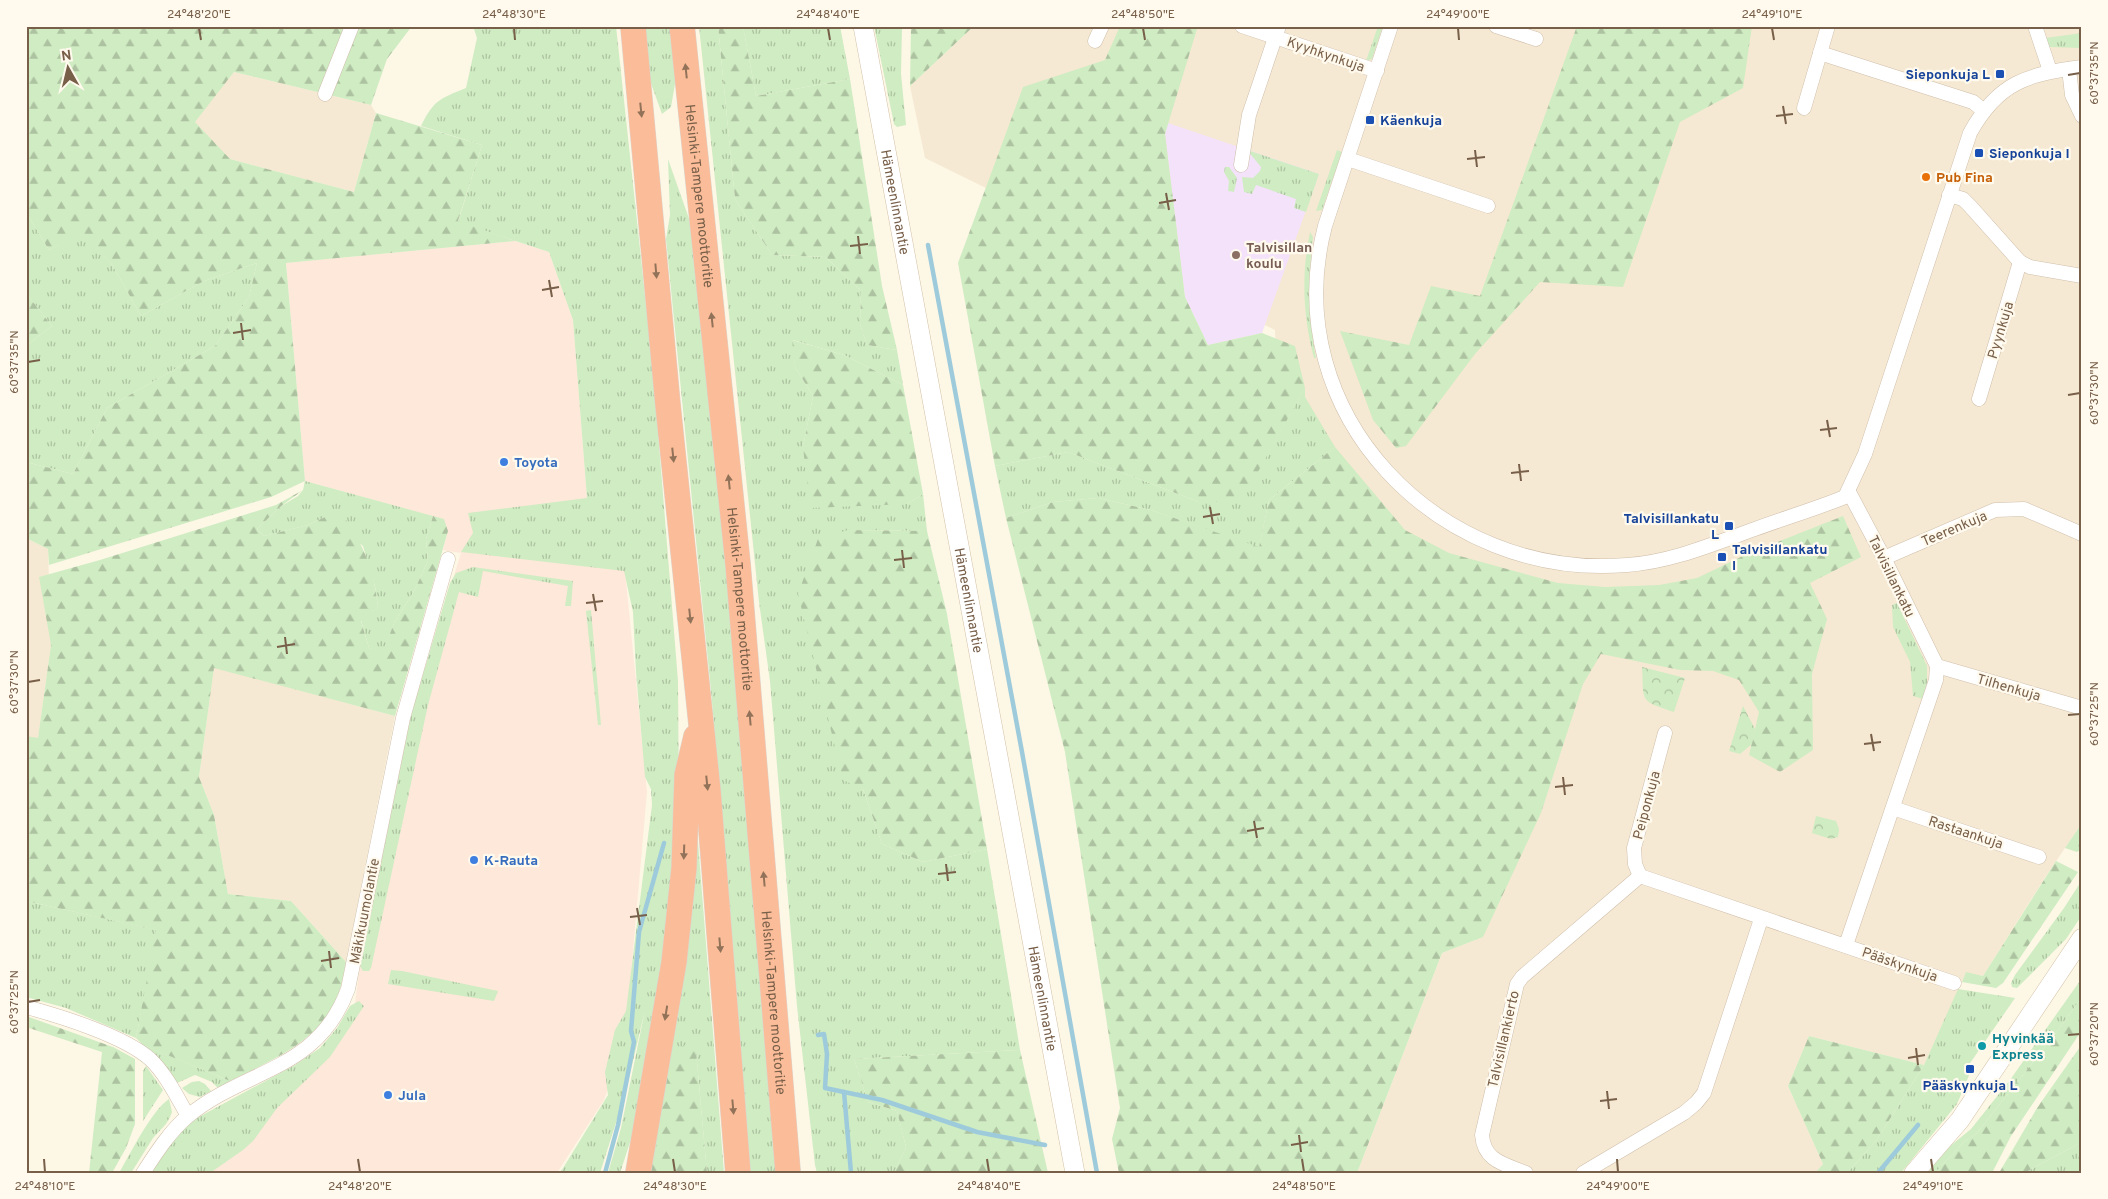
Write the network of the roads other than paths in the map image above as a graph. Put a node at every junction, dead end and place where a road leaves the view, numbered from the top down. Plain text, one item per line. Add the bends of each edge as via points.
1 (352, 26) edge
2 (633, 26) edge
3 (682, 26) edge
4 (863, 26) edge
5 (1102, 26) edge
6 (1242, 26) edge
7 (1391, 26) edge
8 (1496, 26) edge
9 (1828, 26) edge
10 (2034, 26) edge
11 (1278, 32) edge
12 (1536, 39) dead end
13 (1095, 41) dead end
14 (1820, 53) junction
15 (2075, 68) edge
16 (1376, 71) junction
17 (2050, 71) junction
18 (325, 94) dead end
19 (1804, 108) dead end
20 (1984, 111) junction
21 (2082, 116) edge
22 (1348, 159) junction
23 (1240, 164) dead end
24 (1949, 195) junction
25 (1488, 206) dead end
26 (2020, 262) junction
27 (2082, 276) edge
28 (1979, 399) dead end
29 (1849, 492) junction
30 (2082, 534) edge
31 (1884, 558) junction
32 (448, 559) dead end
33 (1937, 666) junction
34 (2082, 708) edge
35 (700, 717) junction
36 (1665, 733) dead end
37 (1892, 808) junction
38 (2038, 857) dead end
39 (1640, 876) junction
40 (1762, 919) junction
41 (2082, 938) edge
42 (1846, 945) junction
43 (1954, 983) dead end
44 (26, 1007) edge
45 (188, 1116) junction
46 (786, 1137) junction
47 (636, 1167) edge
48 (143, 1173) edge
49 (738, 1173) edge
50 (788, 1173) edge
51 (802, 1173) edge
52 (1075, 1173) edge
53 (1526, 1173) edge
54 (1583, 1173) edge
55 (1914, 1173) edge

1 - 18 street
2 -> 35 highway
46 -> 3 highway, Helsinki-Tampere moottoritie via 738,565
4 - 52 main road, Hämeenlinnantie
5 - 13 street
6 - 11 street, Kyyhkynkuja
7 - 16 street
8 - 12 street
9 - 14 street
10 - 17 street
11 - 16 street, Kyyhkynkuja
11 - 23 street via 1249,115
14 - 19 street
14 - 20 street via 1973,102
15 - 17 street
15 - 21 street via 2072,95
16 - 22 street
17 - 20 street via 2009,87
20 - 24 street via 1970,133
22 - 25 street
22 - 29 street via 1325,226 1318,258 1317,308 1325,360 1337,396 1358,436 1385,470 1427,508 1477,538 1520,554 1564,563 1606,566 1691,552 1845,498
24 - 26 street via 1963,199
24 - 29 street via 1865,454
26 - 27 street via 2030,267
26 - 28 street, Pyynkuja
29 - 31 street, Talvisillankatu
30 - 31 street, Teerenkuja via 2024,509 1995,510
31 - 33 street, Talvisillankatu
32 - 45 street, Mäkikuumolantie via 403,718 343,1004 332,1023 311,1046
33 - 34 street, Tilhenkuja
33 - 37 street via 1936,680
35 -> 47 highway via 687,775 684,868 674,962
35 -> 49 highway
36 - 39 street, Peiponkuja via 1634,848
37 - 38 street, Rastaankuja
37 - 42 street
39 - 40 street
39 - 53 street, Talvisillankierto via 1517,984 1482,1135 1485,1150 1497,1162
40 - 42 street
40 - 54 street via 1704,1093 1684,1114
41 - 55 main road via 1960,1120
42 - 43 street, Pääskynkuja
44 - 45 street via 93,1030 137,1050 150,1059
45 - 48 street, Mäkikuumolantie via 159,1148
46 - 50 highway, Helsinki-Tampere moottoritie
46 - 51 highway

